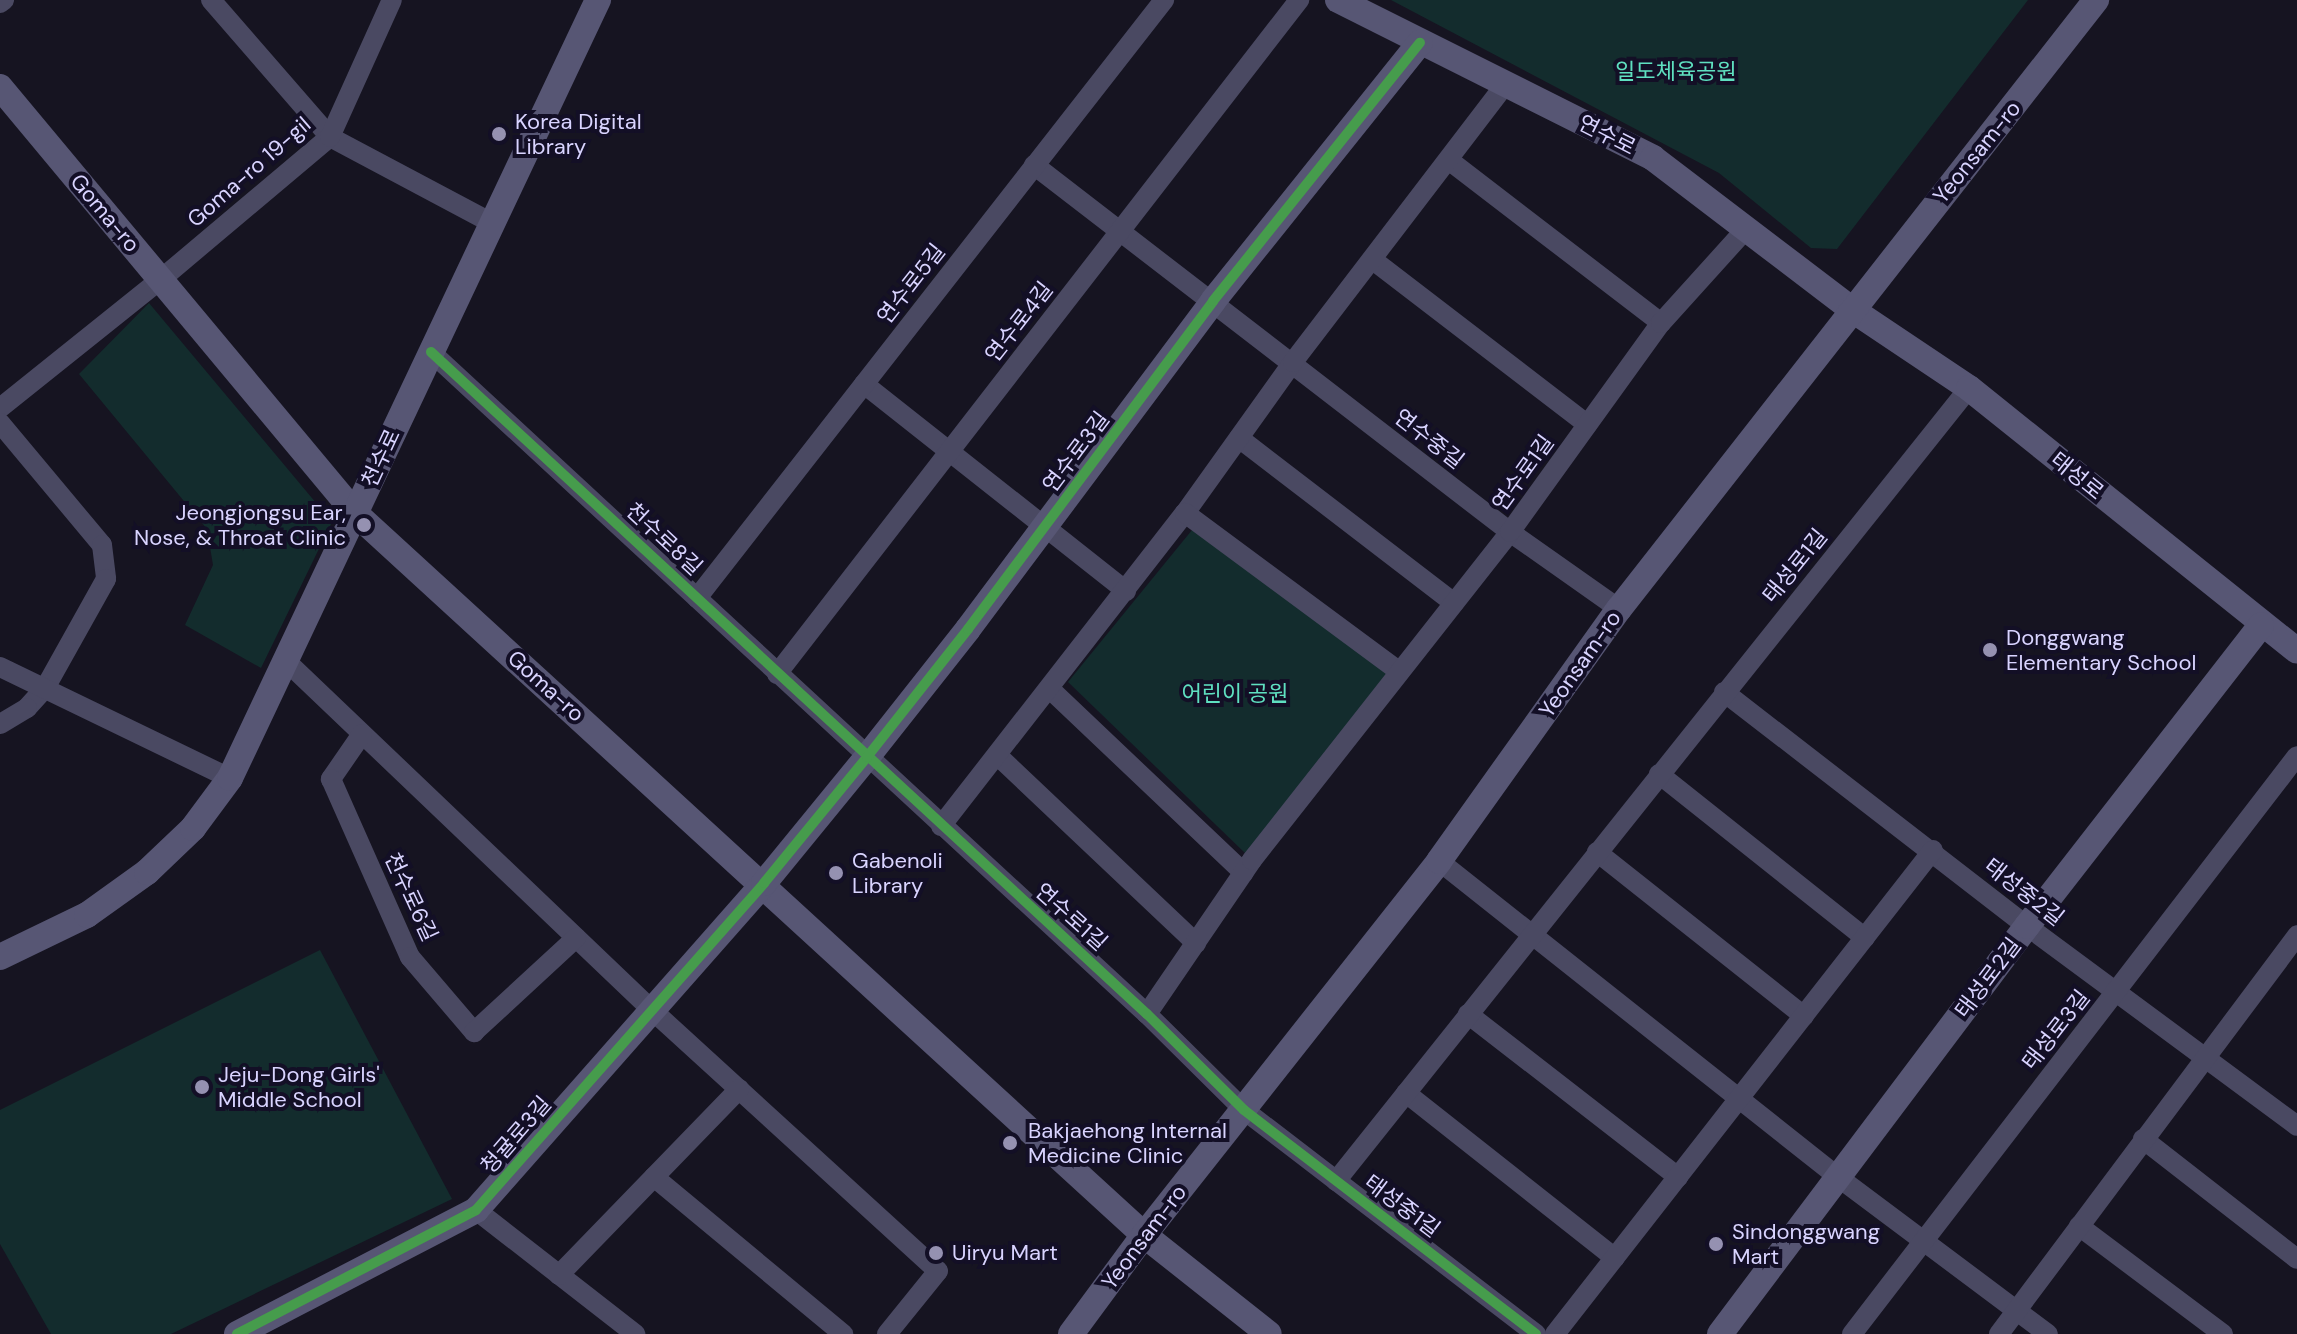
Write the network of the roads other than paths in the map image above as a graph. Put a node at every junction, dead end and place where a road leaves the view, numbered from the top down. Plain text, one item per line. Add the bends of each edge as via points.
1 (211, 0) edge
2 (392, 0) edge
3 (598, 0) edge
4 (1164, 0) edge
5 (1299, 0) edge
6 (1338, 0) edge
7 (2096, 0) edge
8 (1420, 43) junction
9 (1504, 86) junction
10 (0, 87) edge
11 (330, 137) junction
12 (1450, 161) junction
13 (1034, 165) junction
14 (492, 223) junction
15 (1746, 229) junction
16 (1120, 230) junction
17 (1373, 260) junction
18 (160, 280) junction
19 (1213, 301) junction
20 (1851, 309) junction
21 (1661, 323) junction
22 (431, 352) junction
23 (1293, 362) junction
24 (864, 384) junction
25 (1969, 388) junction
26 (0, 408) edge
27 (0, 423) edge
28 (1587, 424) junction
29 (1239, 438) junction
30 (950, 451) junction
31 (355, 513) junction
32 (1185, 513) junction
33 (1046, 525) junction
34 (1510, 532) junction
35 (1126, 591) junction
36 (697, 598) junction
37 (1454, 603) junction
38 (1619, 609) junction
39 (2261, 625) junction
40 (2297, 651) edge
41 (285, 660) junction
42 (0, 667) edge
43 (1400, 672) junction
44 (777, 674) junction
45 (45, 688) junction
46 (1050, 689) junction
47 (1724, 692) junction
48 (0, 724) edge
49 (362, 734) junction
50 (997, 755) junction
51 (2297, 756) edge
52 (867, 757) junction
53 (1659, 774) junction
54 (230, 778) junction
55 (941, 826) junction
56 (1933, 850) junction
57 (1597, 852) junction
58 (1439, 861) junction
59 (1244, 873) junction
60 (764, 883) junction
61 (2027, 926) junction
62 (1532, 934) junction
63 (2297, 935) edge
64 (576, 938) junction
65 (1865, 938) junction
66 (1196, 943) junction
67 (0, 957) edge
68 (2289, 962) edge
69 (2116, 991) junction
70 (652, 1010) junction
71 (1147, 1014) junction
72 (1468, 1014) junction
73 (1804, 1016) junction
74 (2204, 1056) junction
75 (739, 1089) junction
76 (1406, 1093) junction
77 (1741, 1099) junction
78 (1244, 1110) junction
79 (2297, 1126) edge
80 (2143, 1139) junction
81 (654, 1177) junction
82 (1678, 1177) junction
83 (1838, 1177) junction
84 (1336, 1181) junction
85 (476, 1210) junction
86 (2079, 1226) junction
87 (1144, 1235) junction
88 (1924, 1241) junction
89 (1615, 1258) junction
90 (2297, 1259) edge
91 (559, 1275) junction
92 (2017, 1311) junction
93 (237, 1334) edge
94 (635, 1334) edge
95 (843, 1334) edge
96 (887, 1334) edge
97 (1071, 1334) edge
98 (1269, 1334) edge
99 (1536, 1334) edge
100 (1555, 1334) edge
101 (1720, 1334) edge
102 (1852, 1334) edge
103 (1999, 1334) edge
104 (2048, 1334) edge
105 (2223, 1334) edge

1 - 11 street
2 - 11 street, Goma-ro 19-gil
3 - 14 street, 천수로
4 - 13 street, 연수로5길
5 - 16 street, 연수로4길
6 - 8 street, 연수로
7 - 20 street, Yeonsam-ro
8 - 9 street, 연수로
8 - 19 street, 연수로3길
9 - 12 street
9 - 15 street, 연수로 via 1653,158
10 - 18 street, Goma-ro
11 - 14 street
11 - 18 street, Goma-ro 19-gil
12 - 17 street
12 - 21 street
13 - 16 street, 연수중길
13 - 24 street, 연수로5길
14 - 22 street, 천수로
15 - 20 street, 연수로
15 - 21 street, 연수로1길
16 - 19 street, 연수중길
16 - 30 street, 연수로4길
17 - 23 street
17 - 28 street
18 - 26 street, Goma-ro 19-gil
18 - 31 street, Goma-ro
19 - 23 street, 연수중길
19 - 33 street, 연수로3길
20 - 25 street, 태성로
20 - 38 street, Yeonsam-ro
21 - 28 street, 연수로1길
22 - 31 street, 천수로
22 - 36 street, 천수로8길
23 - 29 street
23 - 34 street, 연수중길
24 - 30 street
24 - 36 street, 연수로5길
25 - 39 street, 태성로
25 - 47 street, 태성로1길
27 - 45 street via 102,545 106,579
28 - 34 street, 연수로1길
29 - 32 street
29 - 37 street
30 - 33 street
30 - 44 street, 연수로4길
31 - 41 street, 천수로
31 - 60 street, Goma-ro
32 - 35 street
32 - 43 street
33 - 35 street
33 - 52 street, 연수로3길
34 - 37 street, 연수로1길
34 - 38 street, 연수중길
35 - 46 street
36 - 44 street, 천수로8길
37 - 43 street, 연수로1길
38 - 58 street, Yeonsam-ro
39 - 40 street, 태성로
39 - 61 street, 태성로2길
41 - 49 street
41 - 54 street, 천수로
42 - 45 street
43 - 59 street, 연수로1길
44 - 52 street, 천수로8길
45 - 48 street via 27,708
45 - 54 street
46 - 50 street
46 - 59 street
47 - 53 street, 태성로1길
47 - 56 street, 태성중2길
49 - 64 street
49 - 64 street, 천수로6길 via 331,779 410,957 474,1032
50 - 55 street
50 - 66 street
51 - 69 street, 태성로3길
52 - 55 street, 연수로1길
52 - 60 street, 연수로3길
53 - 57 street, 태성로1길
53 - 65 street
54 - 67 street, 천수로 via 193,828 147,872 87,915
55 - 71 street, 연수로1길
56 - 61 street, 태성중2길
56 - 65 street
57 - 62 street, 태성로1길
57 - 73 street
58 - 62 street
58 - 78 street, Yeonsam-ro
59 - 66 street, 연수로1길
60 - 70 street, 청귤로3길
60 - 87 street, Goma-ro
61 - 69 street, 태성중2길
61 - 83 street, 태성로2길
62 - 72 street, 태성로1길
62 - 77 street
63 - 68 street
64 - 70 street
65 - 73 street
66 - 71 street, 연수로1길
68 - 74 street
69 - 74 street, 태성중2길
69 - 88 street, 태성로3길
70 - 75 street
70 - 85 street, 청귤로3길
71 - 78 street, 연수로1길
72 - 76 street, 태성로1길
72 - 82 street
73 - 77 street
74 - 79 street, 태성중2길
74 - 80 street
75 - 81 street
75 - 96 street via 938,1271
76 - 84 street, 태성로1길
76 - 89 street
77 - 82 street
77 - 83 street
78 - 84 street, 태성중1길
78 - 87 street, Yeonsam-ro
80 - 86 street
80 - 90 street
81 - 91 street
81 - 95 street
82 - 89 street
83 - 88 street
83 - 101 street, 태성로2길
84 - 99 street, 태성중1길
85 - 91 street
85 - 93 street, 청귤로3길
86 - 92 street
86 - 105 street
87 - 97 street, Yeonsam-ro
87 - 98 street, Goma-ro
88 - 92 street
88 - 102 street, 태성로3길
89 - 100 street
91 - 94 street
92 - 103 street
92 - 104 street

